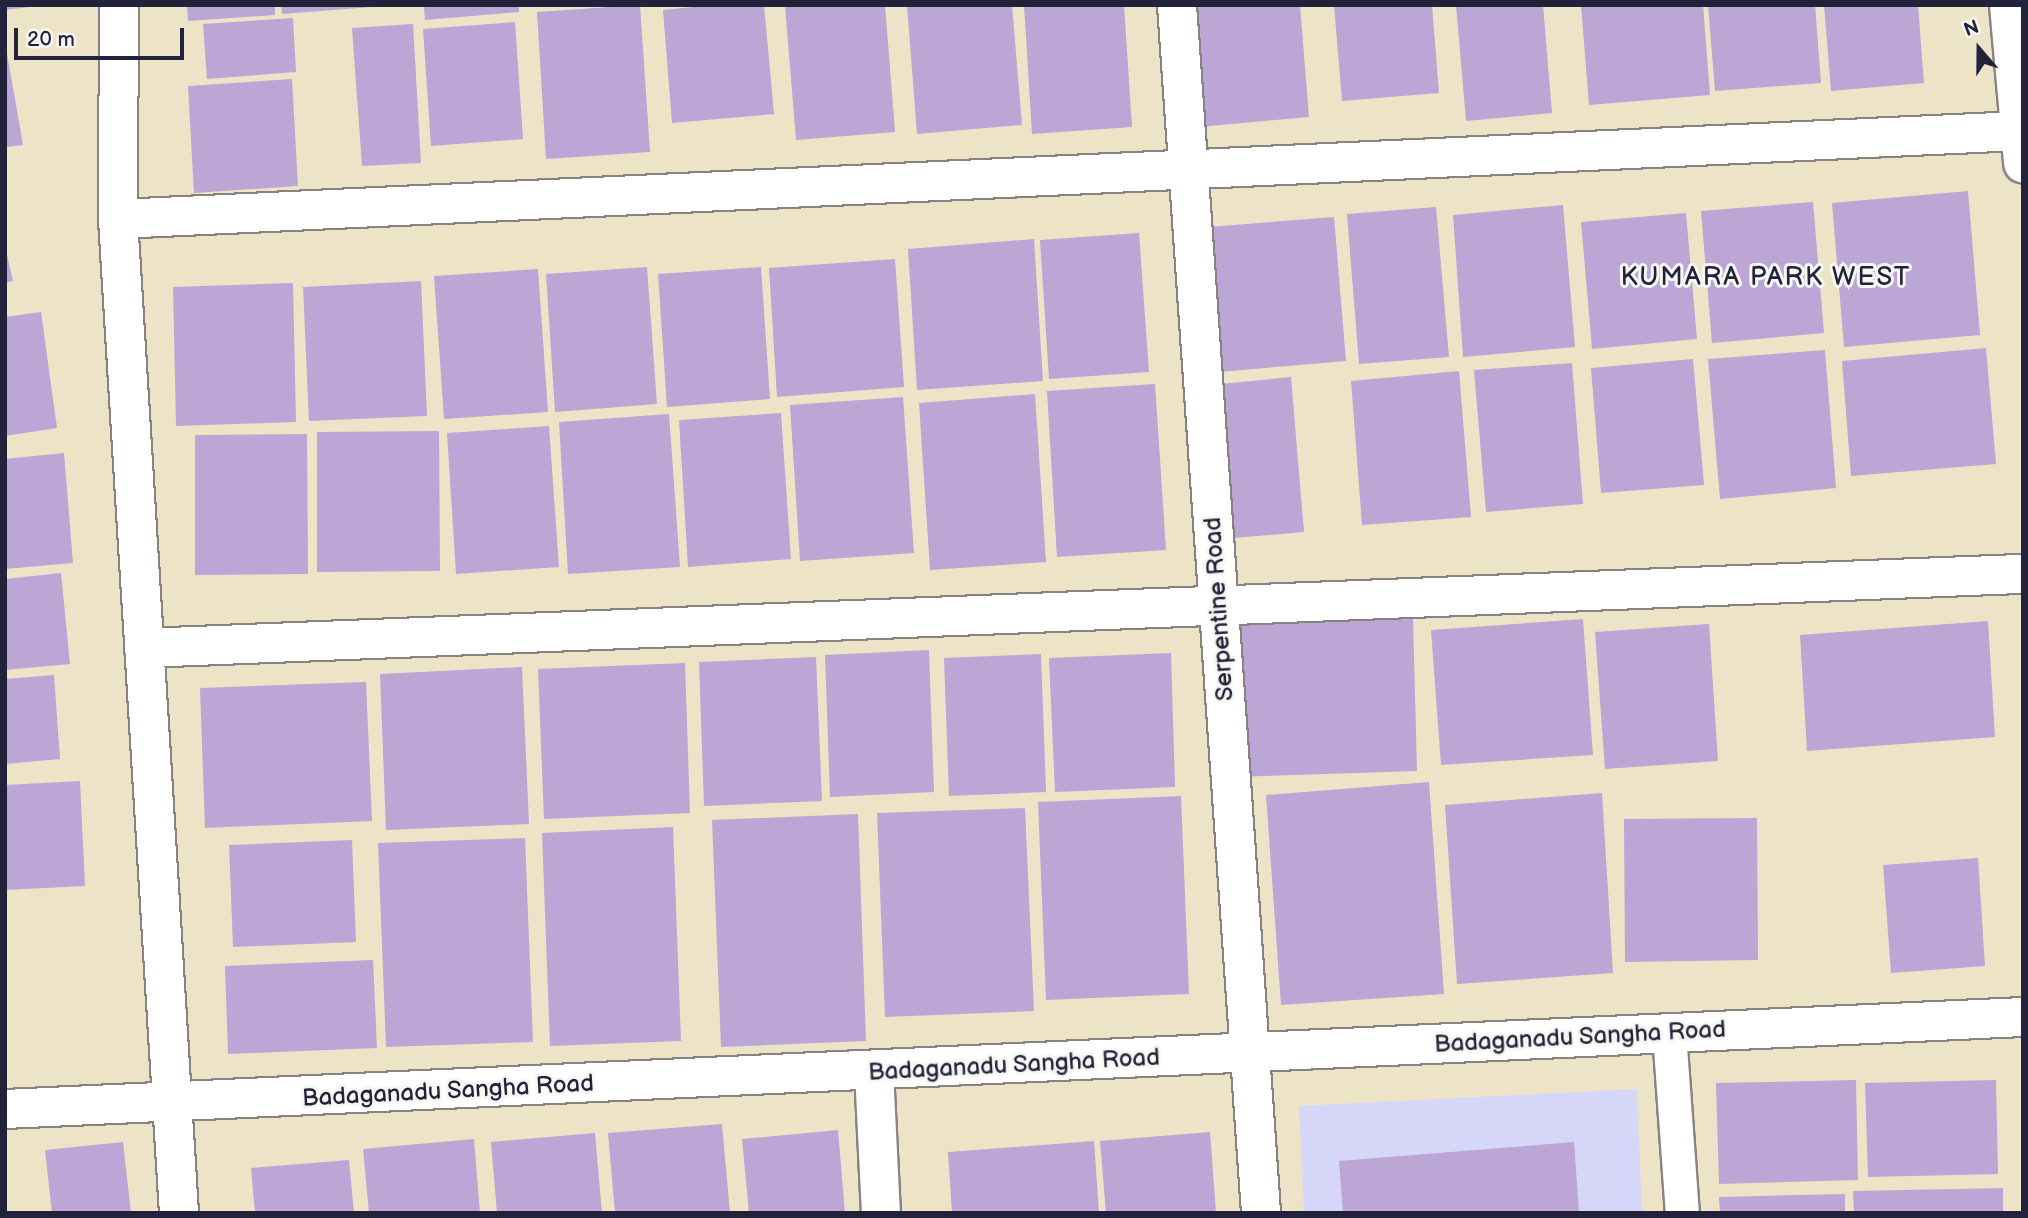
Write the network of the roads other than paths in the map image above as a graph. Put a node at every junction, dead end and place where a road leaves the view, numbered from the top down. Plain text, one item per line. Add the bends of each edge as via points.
1 (119, 5) edge
2 (1177, 5) edge
3 (2009, 5) edge
4 (2022, 147) edge
5 (1188, 166) junction
6 (118, 219) junction
7 (2023, 574) edge
8 (1219, 605) junction
9 (144, 648) junction
10 (2023, 1017) edge
11 (1669, 1033) junction
12 (1250, 1054) junction
13 (874, 1071) junction
14 (173, 1104) junction
15 (5, 1110) edge
16 (179, 1213) edge
17 (881, 1213) edge
18 (1261, 1213) edge
19 (1682, 1213) edge

1 - 6 street
2 - 5 street, Serpentine Road
3 - 4 street
4 - 5 street
5 - 6 street
5 - 8 street, Serpentine Road
6 - 9 street
7 - 8 street
8 - 9 street
8 - 12 street, Serpentine Road
9 - 14 street
10 - 11 street, Badaganadu Sangha Road
11 - 12 street, Badaganadu Sangha Road
11 - 19 lane
12 - 13 street, Badaganadu Sangha Road
12 - 18 street, Serpentine Road
13 - 14 street, Badaganadu Sangha Road
13 - 17 street
14 - 15 street, Badaganadu Sangha Road
14 - 16 street

